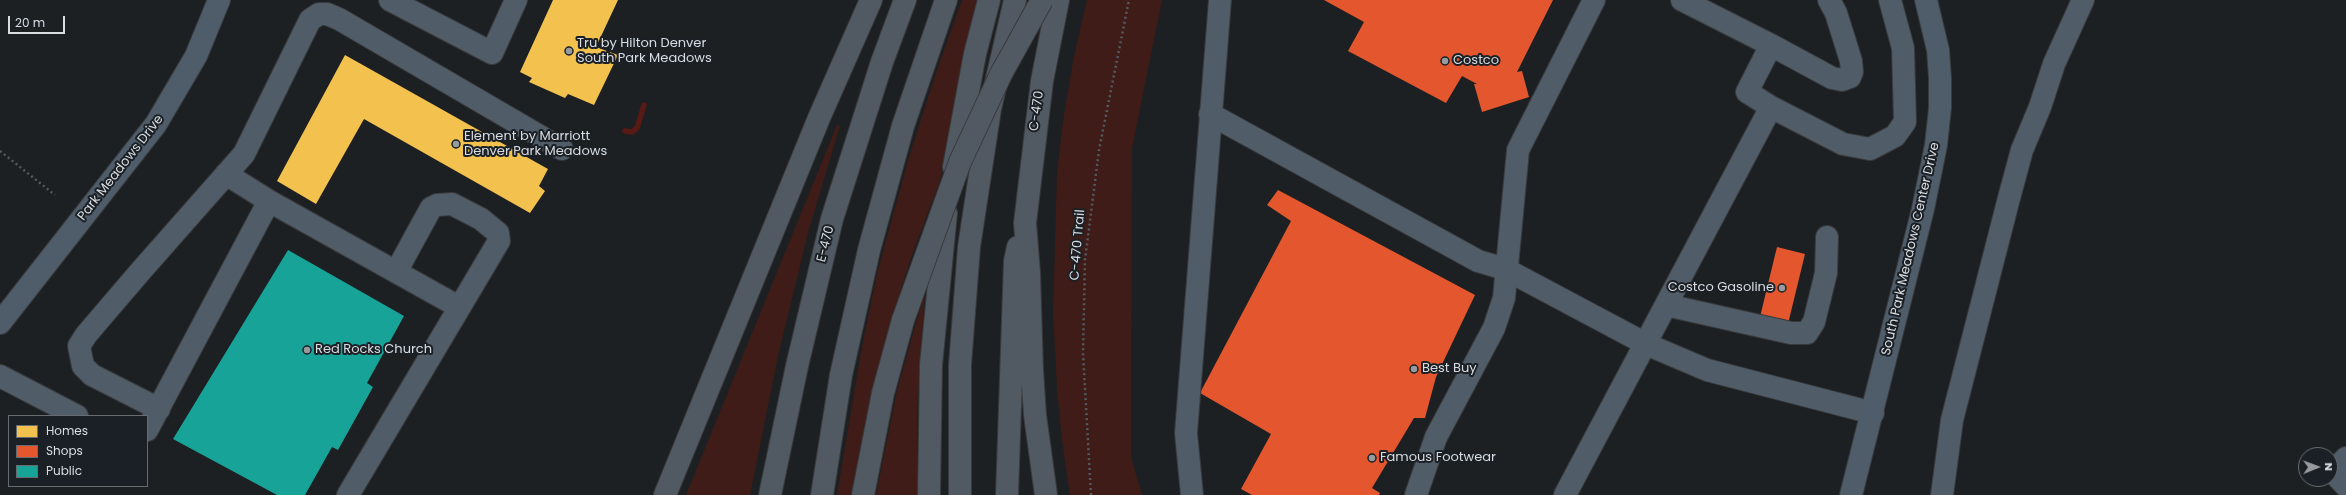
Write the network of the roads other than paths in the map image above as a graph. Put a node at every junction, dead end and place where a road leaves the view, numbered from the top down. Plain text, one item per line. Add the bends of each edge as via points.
1 (219, 0) edge
2 (319, 0) edge
3 (516, 0) edge
4 (871, 0) edge
5 (905, 0) edge
6 (946, 0) edge
7 (989, 0) edge
8 (1015, 0) edge
9 (1042, 0) edge
10 (1058, 0) edge
11 (1220, 0) edge
12 (1594, 0) edge
13 (1682, 0) edge
14 (1829, 0) edge
15 (1890, 0) edge
16 (1926, 0) edge
17 (2083, 0) edge
18 (393, 1) edge
19 (310, 20) junction
20 (1771, 45) junction
21 (1771, 108) junction
22 (1210, 114) junction
23 (562, 148) dead end
24 (226, 174) junction
25 (269, 200) junction
26 (1025, 223) junction
27 (1827, 237) dead end
28 (1505, 269) junction
29 (396, 272) junction
30 (1666, 305) junction
31 (459, 307) junction
32 (0, 323) edge
33 (1646, 344) junction
34 (0, 376) edge
35 (159, 409) junction
36 (1873, 412) junction
37 (76, 415) edge
38 (148, 428) edge
39 (2346, 458) edge
40 (2346, 486) edge
41 (348, 495) edge
42 (665, 495) edge
43 (770, 495) edge
44 (822, 495) edge
45 (863, 495) edge
46 (929, 495) edge
47 (960, 495) edge
48 (1007, 495) edge
49 (1046, 495) edge
50 (1192, 495) edge
51 (1416, 495) edge
52 (1565, 495) edge
53 (1851, 495) edge
54 (1942, 495) edge

1 - 32 main road, Park Meadows Drive via 196,56 156,124
2 - 19 street
3 - 18 street via 492,53
4 - 42 highway via 816,125
5 - 43 highway, E-470 via 882,62 832,219 795,373
6 - 44 highway via 907,113 869,250 841,375
7 - 46 highway via 965,104 942,247 931,365
8 - 47 highway via 990,109 969,247 960,365
9 - 45 highway, bridge via 1009,57 960,162 926,253 893,352
10 - 26 highway, C-470 via 1042,81
11 - 22 street
12 - 28 street via 1539,104 1518,150
13 - 20 street
14 - 20 street via 1852,61 1850,78 1832,78
15 - 21 street via 1903,48 1905,122 1894,136 1870,149 1843,144
16 - 36 main road, South Park Meadows Center Drive via 1938,50 1940,78 1936,145 1923,209
17 - 54 street via 2054,64 2012,184 1952,420
19 - 23 street via 319,14 339,18
19 - 24 street via 244,154
20 - 21 street via 1747,92
21 - 30 street
22 - 28 street via 1478,261
22 - 50 street via 1186,433
24 - 25 street
24 - 35 street via 119,296 79,346 83,366 92,375
25 - 29 street
25 - 35 street
26 - 48 highway via 1014,261
26 - 49 highway via 1035,415
27 - 30 street via 1826,273 1814,322 1807,333 1791,333
28 - 33 street
28 - 51 street via 1504,298 1494,328 1436,437
29 - 31 street
29 - 31 street via 431,208 452,204 481,219 494,228 499,241
30 - 33 street
31 - 41 street
33 - 36 street via 1706,370
33 - 52 street
34 - 37 street
35 - 38 street
36 - 53 main road, South Park Meadows Center Drive
39 - 40 street via 2333,472

